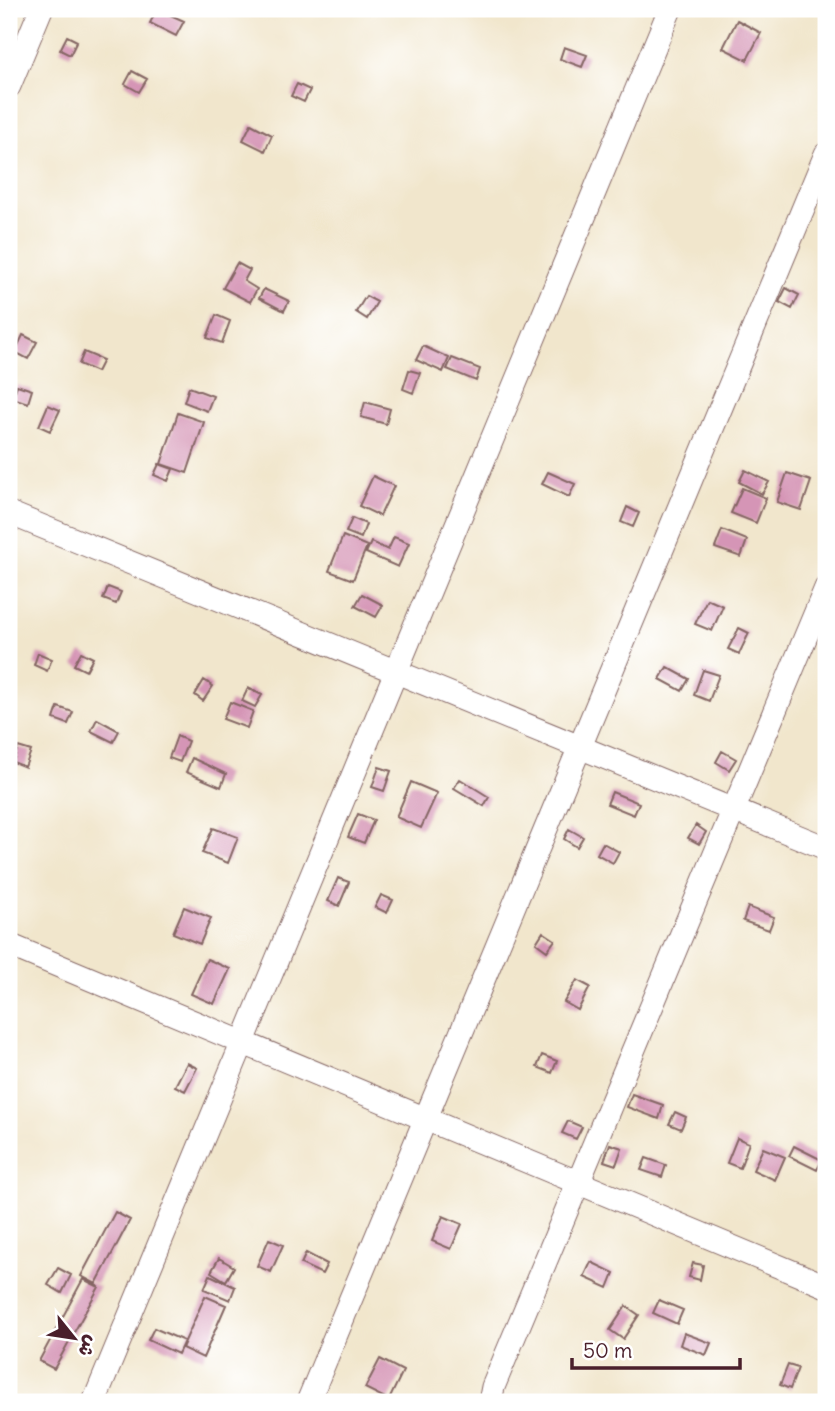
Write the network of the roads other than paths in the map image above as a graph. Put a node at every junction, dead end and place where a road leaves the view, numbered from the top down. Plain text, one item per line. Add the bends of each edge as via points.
1 (41, 9) edge
2 (670, 9) edge
3 (9, 86) edge
4 (826, 154) edge
5 (9, 513) edge
6 (826, 589) edge
7 (396, 672) junction
8 (580, 747) junction
9 (733, 810) junction
10 (826, 848) edge
11 (9, 946) edge
12 (243, 1043) junction
13 (425, 1119) junction
14 (578, 1182) junction
15 (826, 1286) edge
16 (94, 1402) edge
17 (308, 1402) edge
18 (490, 1402) edge

1 - 3 street
2 - 7 street
4 - 8 street
5 - 7 street
6 - 9 street
7 - 8 street
7 - 12 street
8 - 9 street
8 - 13 street
9 - 10 street
9 - 14 street
11 - 12 street
12 - 13 street
12 - 16 street
13 - 14 street
13 - 17 street
14 - 15 street
14 - 18 street

